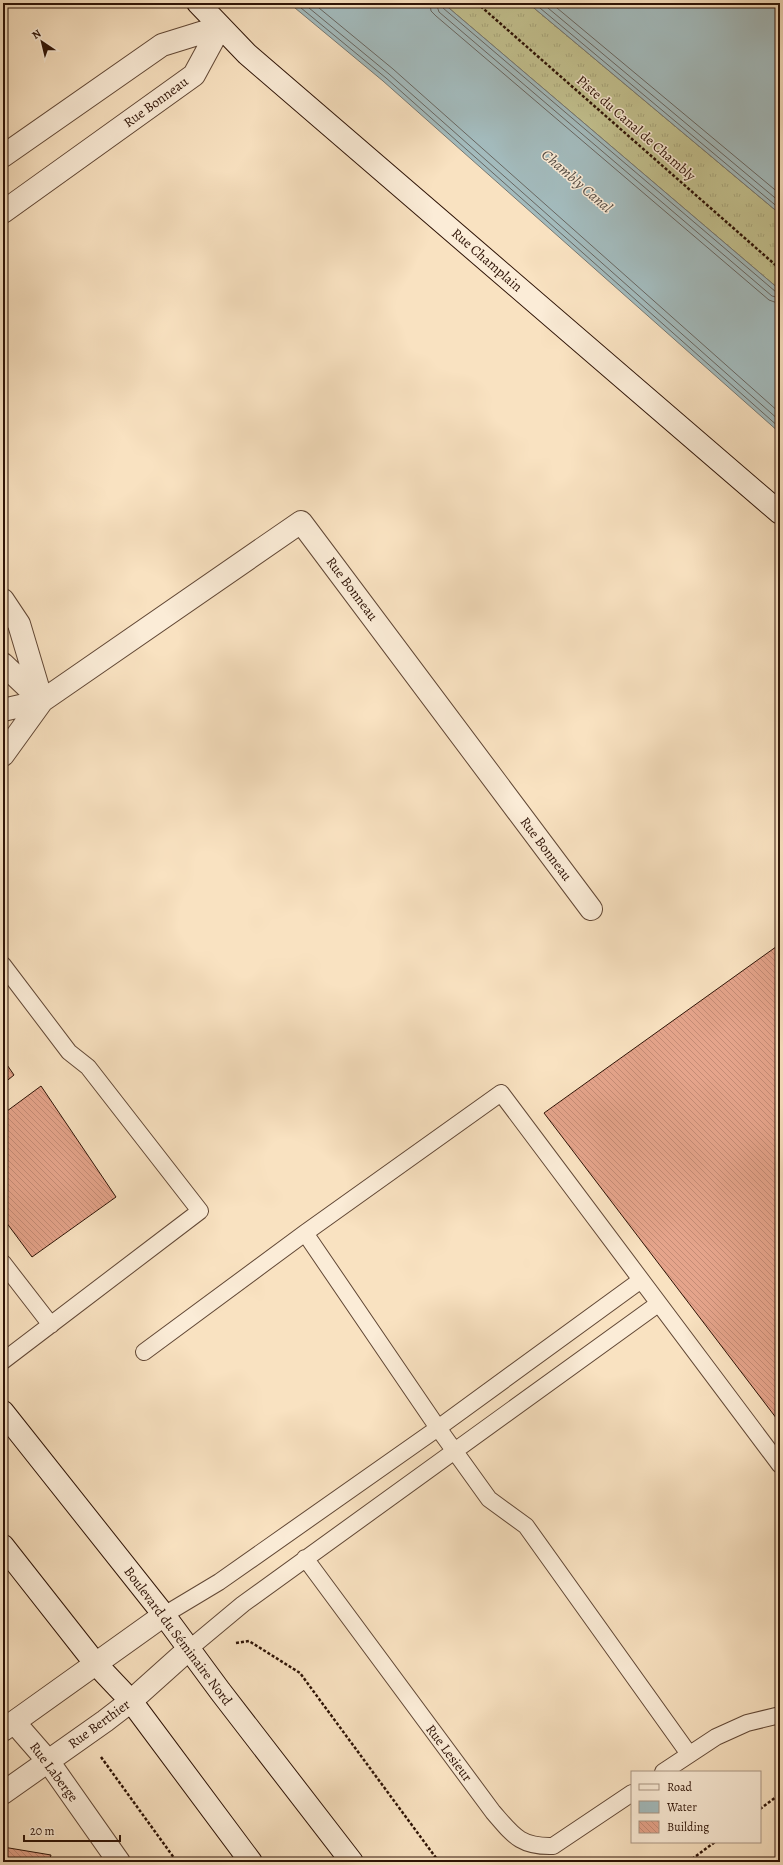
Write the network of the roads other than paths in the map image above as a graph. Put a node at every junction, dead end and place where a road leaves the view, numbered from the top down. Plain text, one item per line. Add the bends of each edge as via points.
1 (198, 3) edge
2 (220, 27) junction
3 (3, 156) edge
4 (3, 212) edge
5 (780, 513) edge
6 (3, 600) edge
7 (3, 664) edge
8 (42, 701) junction
9 (3, 710) edge
10 (3, 756) edge
11 (591, 909) dead end
12 (3, 965) edge
13 (305, 1233) junction
14 (3, 1263) edge
15 (641, 1280) junction
16 (658, 1304) junction
17 (51, 1325) junction
18 (144, 1352) dead end
19 (3, 1361) edge
20 (3, 1412) edge
21 (438, 1428) junction
22 (454, 1450) junction
23 (780, 1465) edge
24 (3, 1546) edge
25 (305, 1558) junction
26 (164, 1615) junction
27 (189, 1649) junction
28 (95, 1663) junction
29 (131, 1701) junction
30 (780, 1715) edge
31 (9, 1726) edge
32 (689, 1754) junction
33 (48, 1761) junction
34 (664, 1771) edge
35 (3, 1793) edge
36 (631, 1794) edge
37 (119, 1862) edge
38 (251, 1862) edge
39 (352, 1862) edge

1 - 2 street, Rue Champlain
2 - 3 street via 162,45
2 - 4 street, Rue Bonneau via 194,75
2 - 5 street, Rue Champlain via 247,54
6 - 8 street via 19,624
7 - 8 street
8 - 9 street, Rue Bonneau
8 - 10 street, Rue Bonneau
8 - 11 street, Rue Bonneau via 301,522
12 - 17 lane via 68,1052 88,1067 200,1211
13 - 15 lane via 501,1093
13 - 18 lane
13 - 21 lane
14 - 17 lane
15 - 16 lane
15 - 21 lane
16 - 22 lane
16 - 23 lane
17 - 19 lane
20 - 26 street, Boulevard du Séminaire Nord
21 - 22 lane
21 - 26 lane via 219,1582
22 - 25 lane
22 - 32 lane via 488,1499 526,1526
24 - 28 street
25 - 27 lane via 243,1604
25 - 36 lane, Rue Lesieur via 515,1838 539,1846 553,1846
26 - 27 street, Boulevard du Séminaire Nord
26 - 28 street
27 - 29 street, Rue Berthier
27 - 39 street, Boulevard du Séminaire Nord
28 - 29 street
28 - 31 street
29 - 33 street, Rue Berthier
29 - 38 street
30 - 32 lane via 747,1723
31 - 33 street, Rue Laberge
32 - 34 lane
33 - 35 street, Rue Berthier
33 - 37 street, Rue Laberge

